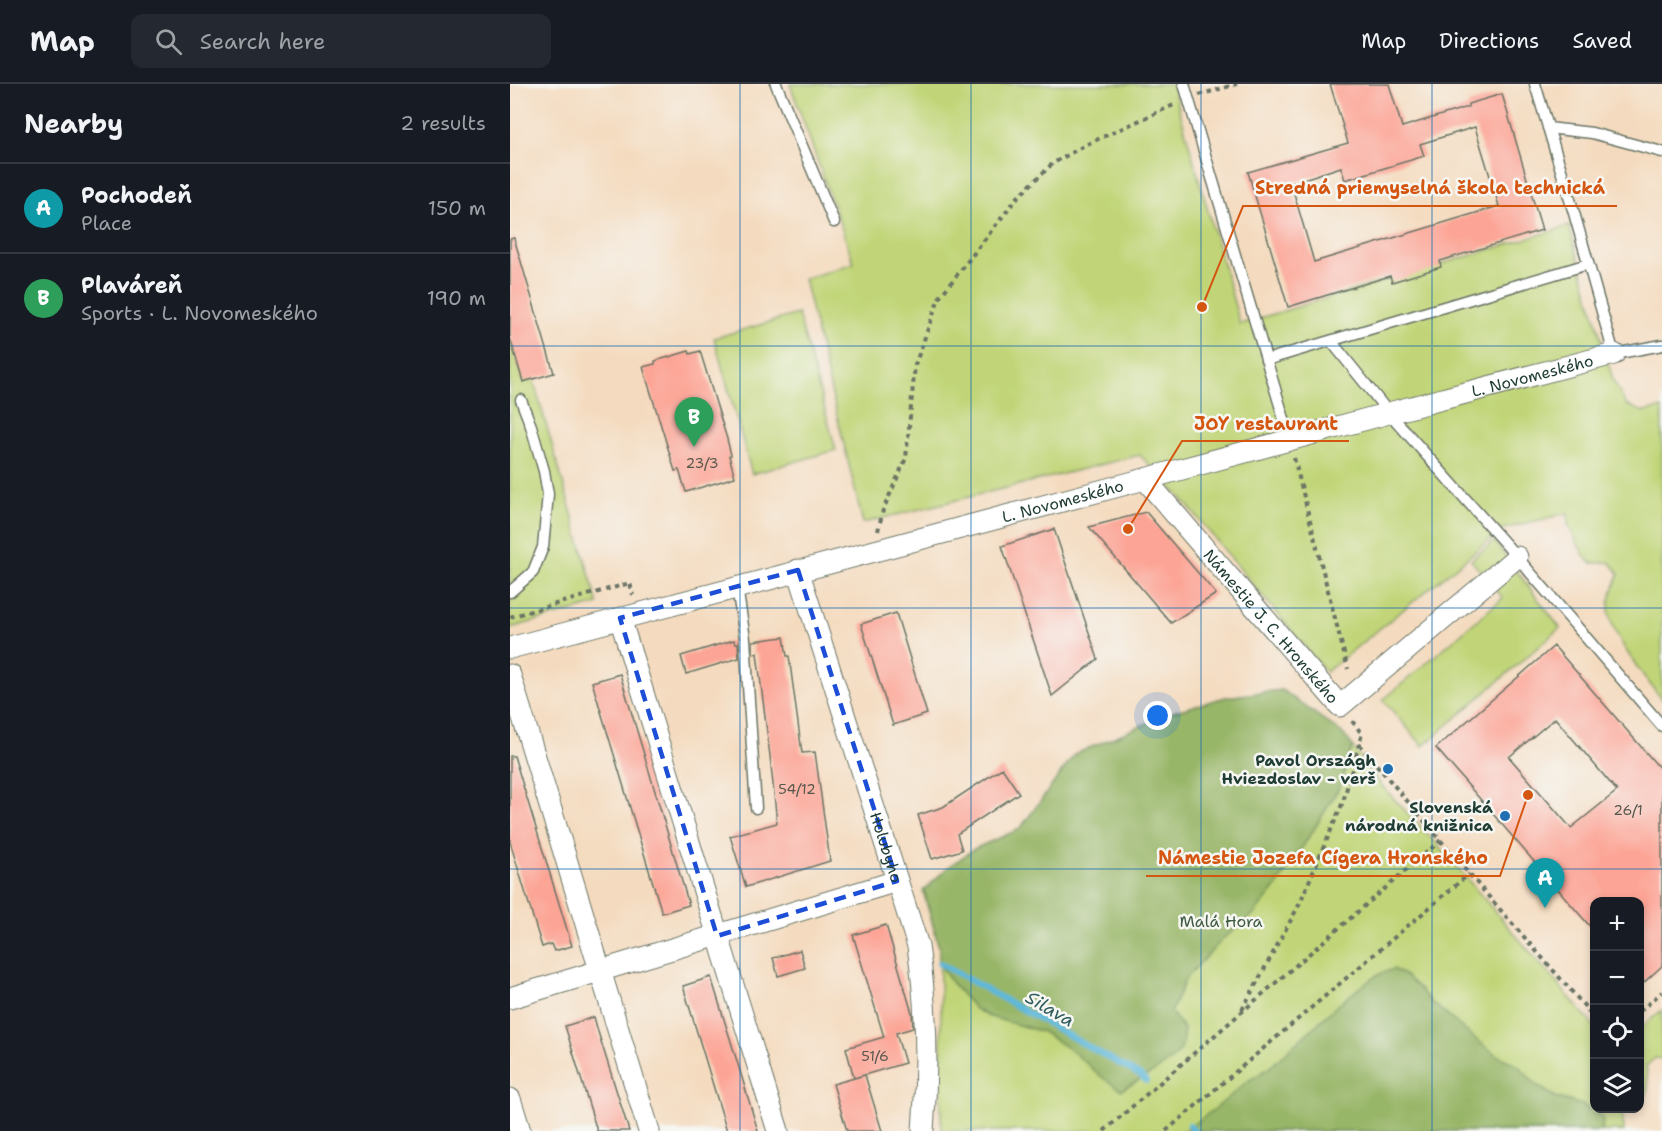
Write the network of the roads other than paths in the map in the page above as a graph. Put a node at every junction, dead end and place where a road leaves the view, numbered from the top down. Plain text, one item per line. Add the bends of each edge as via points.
1 (776, 84) edge
2 (1184, 84) edge
3 (1535, 84) edge
4 (1548, 128) junction
5 (1662, 152) edge
6 (834, 222) dead end
7 (1588, 264) junction
8 (1331, 341) junction
9 (1662, 345) edge
10 (1614, 354) junction
11 (1266, 360) junction
12 (521, 400) dead end
13 (1389, 413) junction
14 (1290, 439) junction
15 (1145, 479) junction
16 (1517, 557) junction
17 (798, 570) junction
18 (737, 587) junction
19 (510, 592) edge
20 (620, 618) junction
21 (510, 648) edge
22 (510, 675) edge
23 (1662, 726) edge
24 (756, 808) dead end
25 (897, 880) junction
26 (717, 936) junction
27 (599, 970) junction
28 (510, 998) edge
29 (510, 1099) edge
30 (520, 1131) edge
31 (649, 1131) edge
32 (778, 1131) edge
33 (923, 1131) edge

1 - 6 lane
2 - 11 lane
3 - 4 lane
4 - 5 lane via 1592,133
4 - 7 lane
7 - 8 lane
7 - 10 lane
8 - 11 lane
8 - 13 lane
9 - 10 lane
10 - 13 street, L. Novomeského
11 - 14 lane
12 - 19 lane via 548,494 543,547 533,572
13 - 14 street, L. Novomeského
13 - 16 lane
14 - 15 street, L. Novomeského
15 - 16 street, Námestie J. C. Hronského via 1340,706
15 - 17 street, L. Novomeského
16 - 23 lane
17 - 18 street, L. Novomeského
17 - 25 street, Holubyho
18 - 20 street, L. Novomeského
18 - 24 lane via 745,639
20 - 21 street, L. Novomeského
20 - 26 street
22 - 27 street
25 - 26 street
25 - 33 street, Holubyho via 918,946 923,982 927,1061
26 - 27 street
26 - 32 street
27 - 28 street
27 - 31 street
29 - 30 street

